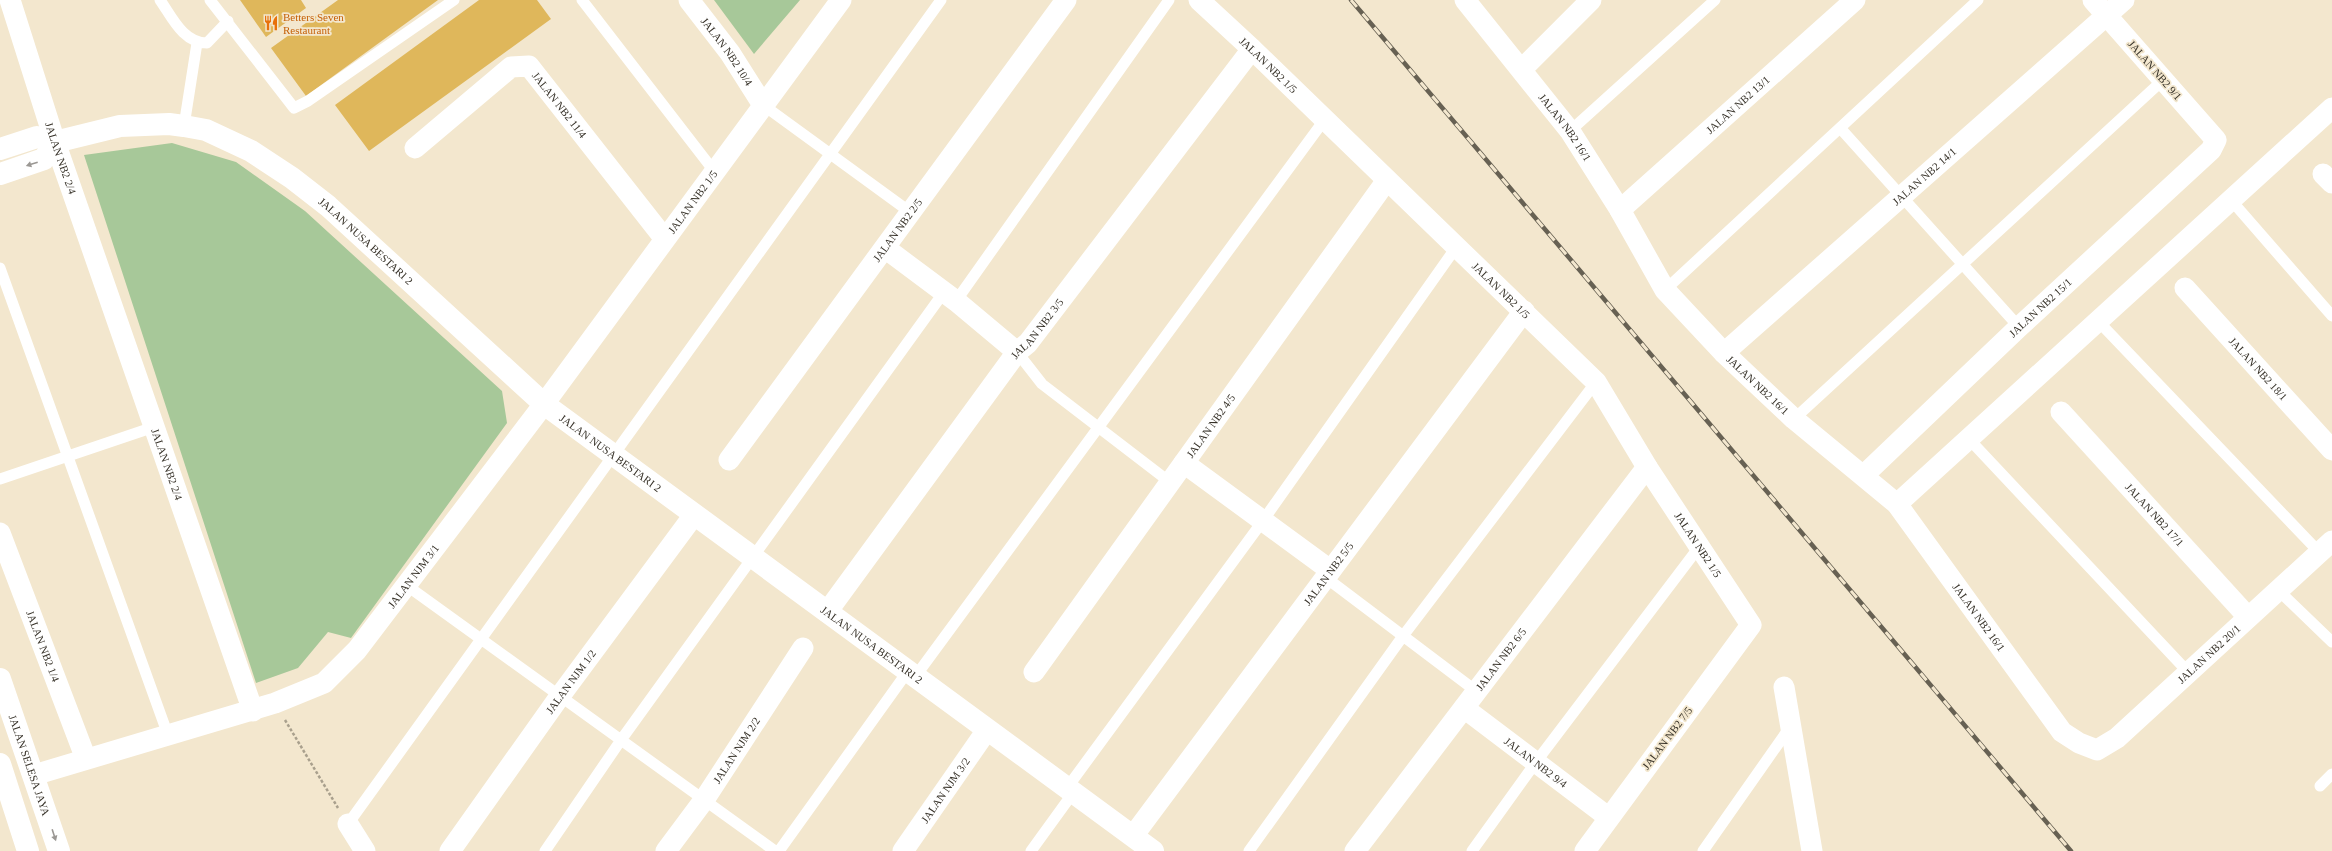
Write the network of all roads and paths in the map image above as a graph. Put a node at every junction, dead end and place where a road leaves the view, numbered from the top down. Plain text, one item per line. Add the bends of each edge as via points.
1 (10, 0) edge
2 (160, 0) edge
3 (210, 0) edge
4 (454, 0) edge
5 (582, 0) edge
6 (689, 0) edge
7 (841, 0) edge
8 (941, 0) edge
9 (1066, 0) edge
10 (1169, 0) edge
11 (1199, 0) edge
12 (1466, 0) edge
13 (1591, 0) edge
14 (1715, 0) edge
15 (1855, 0) edge
16 (1978, 0) edge
17 (2093, 0) edge
18 (2124, 0) edge
19 (2107, 16) junction
20 (228, 21) junction
21 (197, 43) junction
22 (1252, 49) junction
23 (1522, 69) junction
24 (2163, 80) junction
25 (763, 104) junction
26 (2332, 108) edge
27 (1325, 119) junction
28 (184, 126) junction
29 (1841, 129) junction
30 (1570, 131) junction
31 (2216, 140) joint
32 (55, 142) junction
33 (415, 148) dead end
34 (0, 149) edge
35 (830, 153) junction
36 (714, 171) junction
37 (0, 174) edge
38 (1387, 180) junction
39 (1901, 198) junction
40 (2230, 200) junction
41 (1620, 210) junction
42 (910, 212) junction
43 (664, 238) junction
44 (1457, 246) junction
45 (884, 248) junction
46 (1962, 265) junction
47 (0, 268) edge
48 (2185, 288) dead end
49 (1665, 290) junction
50 (950, 296) junction
51 (1524, 311) junction
52 (2332, 316) edge
53 (2098, 321) junction
54 (2019, 327) junction
55 (1017, 352) junction
56 (1724, 354) junction
57 (1596, 382) junction
58 (544, 404) junction
59 (2061, 412) dead end
60 (1794, 419) junction
61 (154, 427) junction
62 (1098, 427) junction
63 (1968, 438) junction
64 (2332, 450) edge
65 (613, 455) junction
66 (68, 456) junction
67 (729, 460) dead end
68 (1184, 464) junction
69 (1647, 467) junction
70 (1864, 475) junction
71 (0, 479) edge
72 (1171, 483) junction
73 (1897, 504) junction
74 (694, 515) junction
75 (1262, 522) junction
76 (0, 533) edge
77 (2326, 546) edge
78 (1699, 547) junction
79 (753, 558) junction
80 (1327, 574) junction
81 (406, 585) junction
82 (2278, 590) junction
83 (827, 612) junction
84 (2248, 617) junction
85 (1751, 625) joint
86 (1403, 636) junction
87 (481, 639) junction
88 (2332, 642) edge
89 (803, 648) dead end
90 (1034, 672) dead end
91 (2188, 672) junction
92 (912, 674) junction
93 (0, 679) edge
94 (1784, 687) dead end
95 (1476, 691) junction
96 (560, 696) junction
97 (274, 703) junction
98 (1464, 708) junction
99 (253, 711) junction
100 (1792, 724) junction
101 (987, 730) junction
102 (168, 735) junction
103 (621, 740) junction
104 (2079, 744) joint
105 (86, 759) junction
106 (1536, 762) junction
107 (2, 769) edge
108 (2332, 774) edge
109 (34, 775) junction
110 (2320, 786) dead end
111 (1070, 790) junction
112 (704, 800) junction
113 (1608, 817) junction
114 (348, 824) junction
115 (1133, 836) junction
116 (1591, 849) edge
117 (20, 851) edge
118 (28, 851) edge
119 (59, 851) edge
120 (365, 851) edge
121 (450, 851) edge
122 (545, 851) edge
123 (666, 851) edge
124 (775, 851) edge
125 (779, 851) edge
126 (903, 851) edge
127 (1031, 851) edge
128 (1153, 851) edge
129 (1249, 851) edge
130 (1355, 851) edge
131 (1472, 851) edge
132 (1703, 851) edge
133 (1812, 851) edge

1 - 32 street, JALAN NB2 2/4
2 - 21 lane via 188,38
3 - 20 lane
4 - 20 lane via 308,101 294,108
5 - 36 lane
6 - 25 street, JALAN NB2 10/4 via 730,53
7 - 25 street, JALAN NB2 1/5
8 - 35 lane
9 - 42 street, JALAN NB2 2/5
10 - 50 lane
11 - 22 street, JALAN NB2 1/5
12 - 23 street, JALAN NB2 16/1
13 - 23 street
14 - 30 lane
15 - 41 street, JALAN NB2 13/1
16 - 29 lane
17 - 19 street, JALAN NB2 9/1
18 - 19 street, JALAN NB2 14/1
19 - 24 street, JALAN NB2 9/1
19 - 39 street, JALAN NB2 14/1
20 - 21 lane via 206,43
21 - 28 lane
22 - 27 street, JALAN NB2 1/5
22 - 55 street, JALAN NB2 3/5 via 1028,343
23 - 30 street, JALAN NB2 16/1
24 - 31 street, JALAN NB2 9/1
24 - 46 lane
25 - 35 lane
25 - 36 street, JALAN NB2 1/5
26 - 40 street
27 - 38 street, JALAN NB2 1/5
27 - 62 lane
28 - 32 street, JALAN NUSA BESTARI 2 via 120,126
28 - 58 street, JALAN NUSA BESTARI 2 via 206,130 252,151 292,178 328,206
29 - 39 lane
29 - 49 lane
30 - 41 street, JALAN NB2 16/1
31 - 54 street, JALAN NB2 15/1 via 2211,150
32 - 34 street, JALAN NUSA BESTARI 2 via 37,137
32 -> 37 street via 44,160
32 - 61 street, JALAN NB2 2/4
33 - 43 street, JALAN NB2 11/4 via 511,66 529,66
35 - 42 lane
35 - 65 lane
36 - 43 street, JALAN NB2 1/5
38 - 44 street, JALAN NB2 1/5
38 - 68 street, JALAN NB2 4/5
39 - 46 lane
39 - 56 street, JALAN NB2 14/1
40 - 52 lane
40 - 53 street
41 - 49 street, JALAN NB2 16/1
42 - 45 street, JALAN NB2 2/5
43 - 58 street, JALAN NB2 1/5
44 - 51 street, JALAN NB2 1/5
44 - 75 lane
45 - 50 street
45 - 67 street, JALAN NB2 2/5
46 - 54 lane
46 - 60 lane
47 - 66 lane
48 - 64 street, JALAN NB2 18/1
49 - 56 street, JALAN NB2 16/1
50 - 55 street
50 - 79 lane
51 - 57 street, JALAN NB2 1/5
51 - 80 street, JALAN NB2 5/5
53 - 63 street
53 - 77 lane
54 - 70 street, JALAN NB2 15/1
55 - 62 lane via 1042,384
55 - 83 street, JALAN NB2 3/5
56 - 60 street, JALAN NB2 16/1
57 - 69 street, JALAN NB2 1/5
57 - 86 lane
58 - 65 street, JALAN NUSA BESTARI 2
58 - 81 street, JALAN NJM 3/1
59 - 84 street, JALAN NB2 17/1
60 - 70 street, JALAN NB2 16/1
61 - 66 lane
61 - 99 street, JALAN NB2 2/4
62 - 72 lane
62 - 92 lane
63 - 73 street
63 - 91 lane
65 - 74 street, JALAN NUSA BESTARI 2
65 - 87 lane
66 - 71 lane
66 - 102 lane
68 - 72 street, JALAN NB2 4/5
68 - 75 street
69 - 78 street, JALAN NB2 1/5
69 - 95 street, JALAN NB2 6/5
70 - 73 street, JALAN NB2 16/1
72 - 90 street, JALAN NB2 4/5
73 - 104 street, JALAN NB2 16/1 via 2062,732
74 - 79 street, JALAN NUSA BESTARI 2
74 - 96 street, JALAN NJM 1/2
75 - 80 street
75 - 111 lane
76 - 105 street, JALAN NB2 1/4
77 - 82 street, JALAN NB2 20/1
78 - 85 street, JALAN NB2 1/5
78 - 106 lane
79 - 83 street, JALAN NUSA BESTARI 2
79 - 103 lane
80 - 86 lane
80 - 115 street, JALAN NB2 5/5
81 - 87 lane
81 - 97 street, JALAN NJM 3/1 via 356,650 324,684
82 - 84 street, JALAN NB2 20/1
82 - 88 lane
83 - 92 street, JALAN NUSA BESTARI 2
84 - 91 street, JALAN NB2 20/1
85 - 113 street, JALAN NB2 7/5
86 - 95 lane
86 - 129 lane
87 - 96 lane
87 - 114 lane
89 - 112 street, JALAN NJM 2/2
91 - 104 street, JALAN NB2 20/1 via 2117,738 2097,750
92 - 101 street, JALAN NUSA BESTARI 2
92 - 125 lane
93 - 109 street, JALAN SELESA JAYA
94 - 100 street
95 - 98 street, JALAN NB2 6/5
96 - 103 lane
96 - 121 street, JALAN NJM 1/2
97 - 99 street, JALAN NJM 3/1
97 - 114 path
98 - 106 street, JALAN NB2 9/4
98 - 130 street, JALAN NB2 6/5
99 - 102 street
100 - 132 lane
100 - 133 street
101 - 111 street, JALAN NUSA BESTARI 2
101 - 126 street, JALAN NJM 3/2
102 - 105 street
103 - 112 lane
103 - 122 lane
105 - 109 street
106 - 113 street, JALAN NB2 9/4
106 - 131 lane
107 - 117 street
107 - 118 street
108 - 110 lane
109 -> 119 street, JALAN SELESA JAYA
111 - 115 street, JALAN NUSA BESTARI 2
111 - 127 lane
112 - 123 street, JALAN NJM 2/2
112 - 124 lane
113 - 116 street, JALAN NB2 7/5
114 - 120 street
115 - 128 street, JALAN NUSA BESTARI 2

